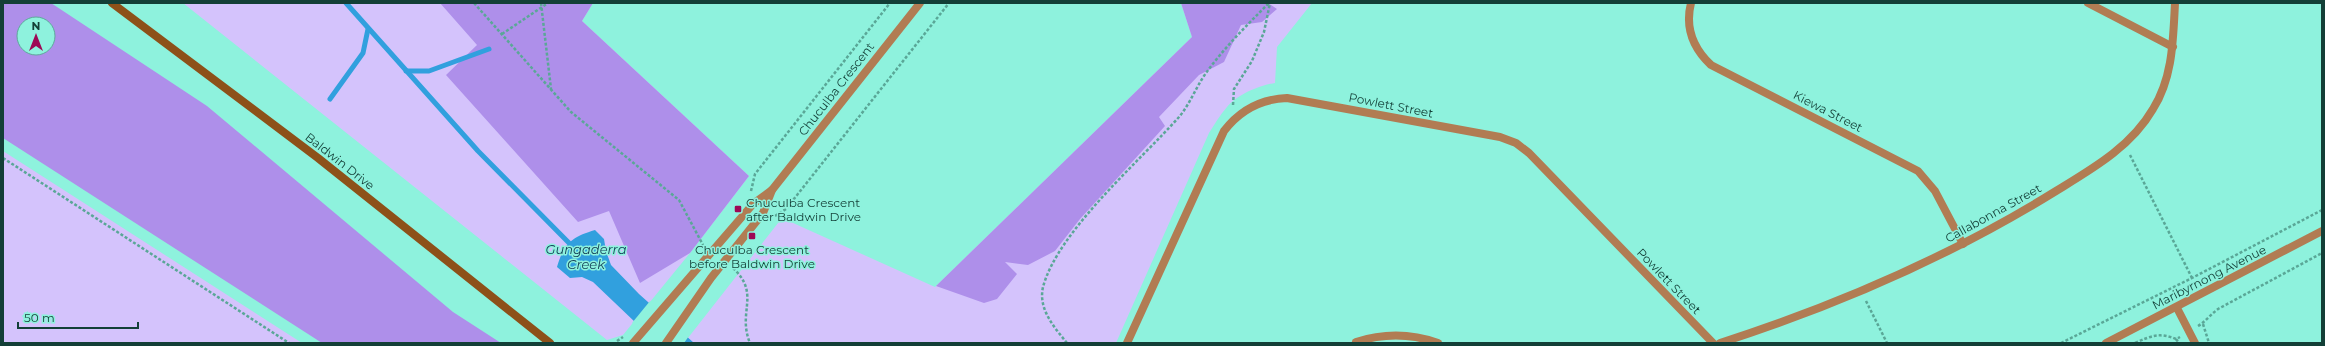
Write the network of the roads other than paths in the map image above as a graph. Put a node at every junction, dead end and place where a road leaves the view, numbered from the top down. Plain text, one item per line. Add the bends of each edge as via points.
1 (112, 3) edge
2 (920, 3) edge
3 (1691, 3) edge
4 (2088, 3) edge
5 (2175, 3) edge
6 (2173, 47) junction
7 (772, 190) junction
8 (2322, 231) edge
9 (1963, 244) junction
10 (2177, 308) junction
11 (1356, 342) dead end
12 (550, 343) edge
13 (633, 343) edge
14 (666, 343) edge
15 (1127, 343) edge
16 (1438, 343) edge
17 (1713, 343) edge
18 (1720, 343) edge
19 (2106, 343) edge
20 (2195, 343) edge

1 - 12 main road, Baldwin Drive via 318,158
2 - 7 street, Chuculba Crescent
3 - 9 street, Kiewa Street via 1691,36 1699,52 1708,62 1918,171 1933,187
4 - 6 street
5 - 6 street, Callabonna Street
6 - 9 street, Callabonna Street via 2161,95 2144,123 2122,147 2037,203
7 - 13 street, Chuculba Crescent via 752,204
7 - 14 street, Chuculba Crescent via 763,213 724,261
8 - 10 street, Maribyrnong Avenue
9 - 18 street, Callabonna Street via 1841,300
10 - 19 street, Maribyrnong Avenue
10 - 20 street
11 - 16 street via 1397,335
15 - 17 street, Powlett Street via 1224,131 1230,122 1247,109 1266,100 1287,98 1500,137 1516,143 1529,153

